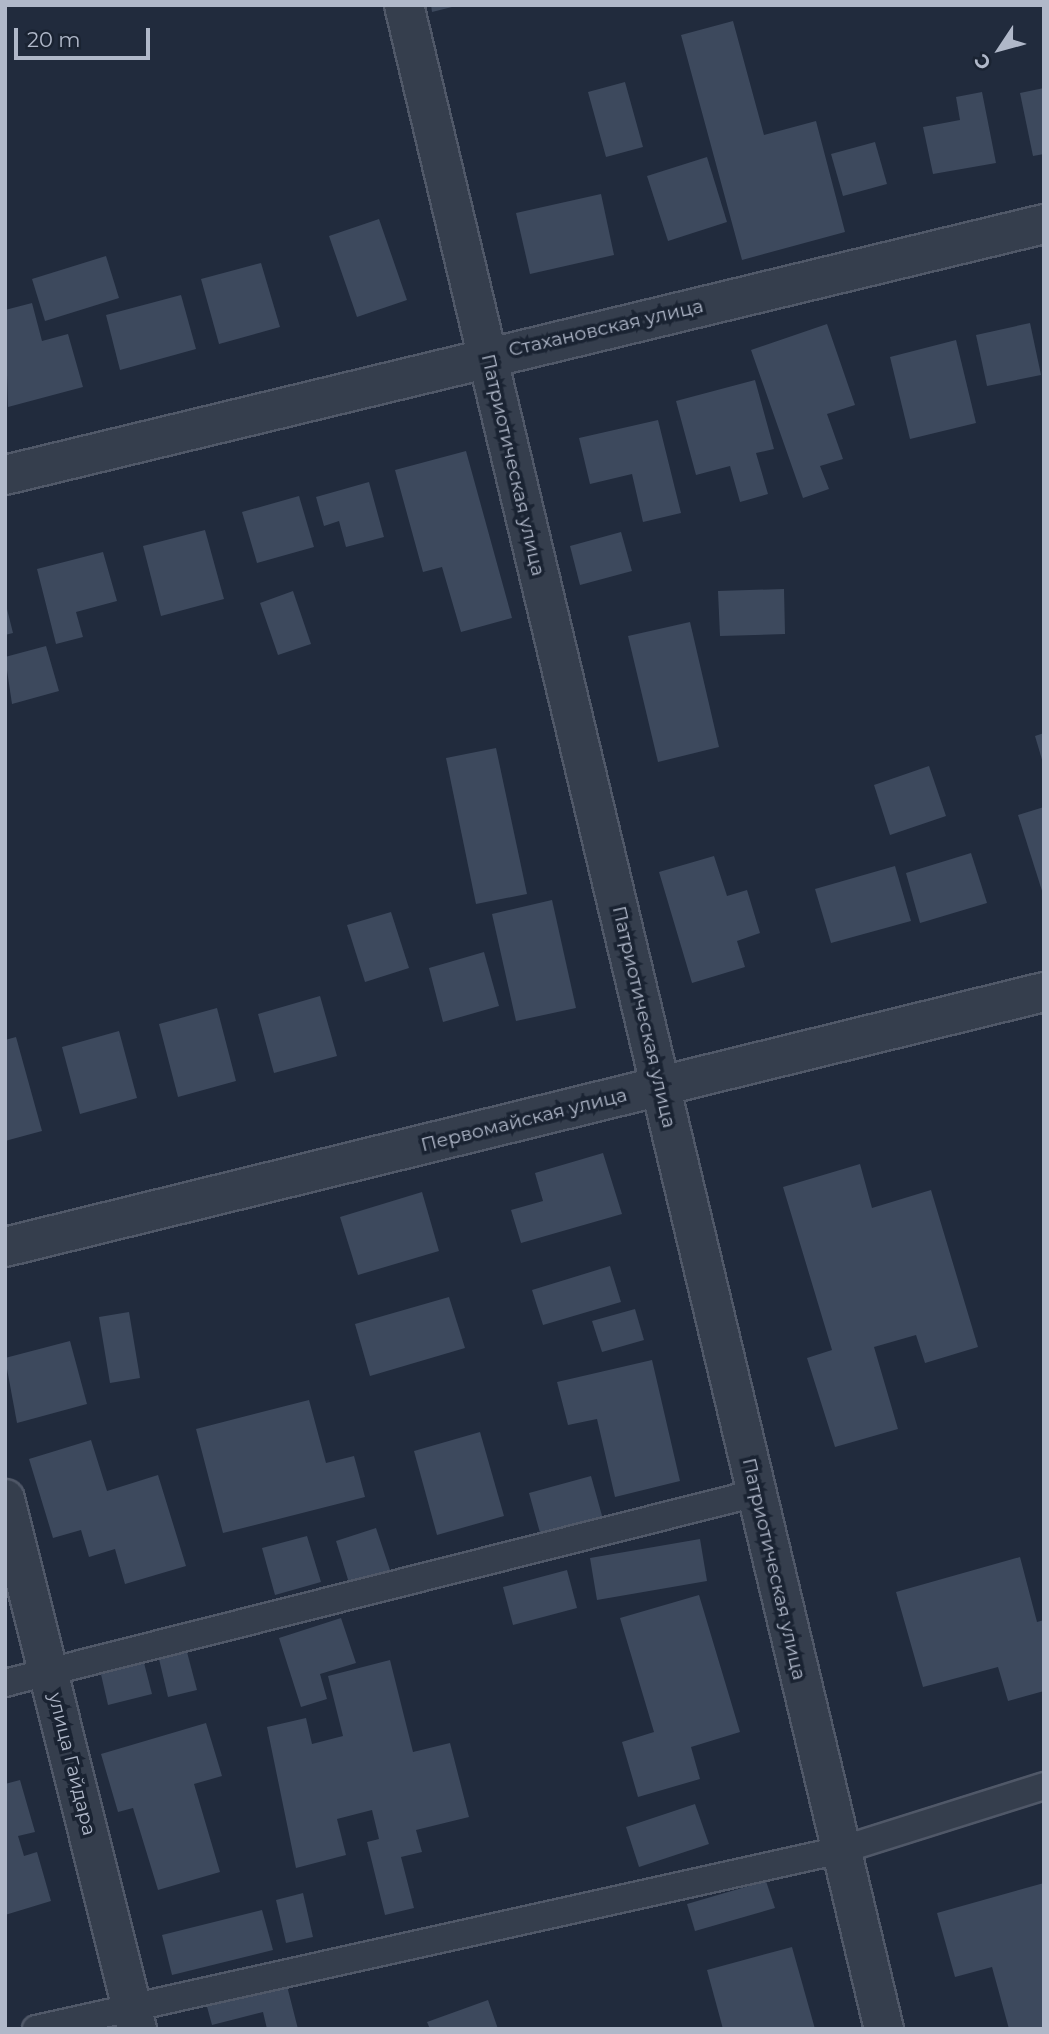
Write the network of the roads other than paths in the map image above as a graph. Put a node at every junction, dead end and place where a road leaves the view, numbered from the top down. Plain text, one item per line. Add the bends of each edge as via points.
1 (404, 5) edge
2 (1044, 224) edge
3 (488, 357) junction
4 (5, 475) edge
5 (1044, 992) edge
6 (660, 1086) junction
7 (5, 1247) edge
8 (756, 1493) junction
9 (5, 1499) edge
10 (50, 1674) junction
11 (5, 1683) edge
12 (1044, 1786) edge
13 (841, 1850) junction
14 (134, 2016) edge
15 (36, 2029) edge
16 (884, 2029) edge

1 - 3 street, Патриотическая улица
2 - 3 street, Стахановская улица
3 - 4 street, Стахановская улица
3 - 6 street, Патриотическая улица
5 - 6 street, Первомайская улица
6 - 7 street, Первомайская улица
6 - 8 street, Патриотическая улица
8 - 10 lane
8 - 13 street, Патриотическая улица
9 - 10 street, улица Гайдара
10 - 11 lane
10 - 14 street, улица Гайдара
12 - 13 lane
13 - 14 lane
13 - 16 street, Патриотическая улица
14 - 15 lane

